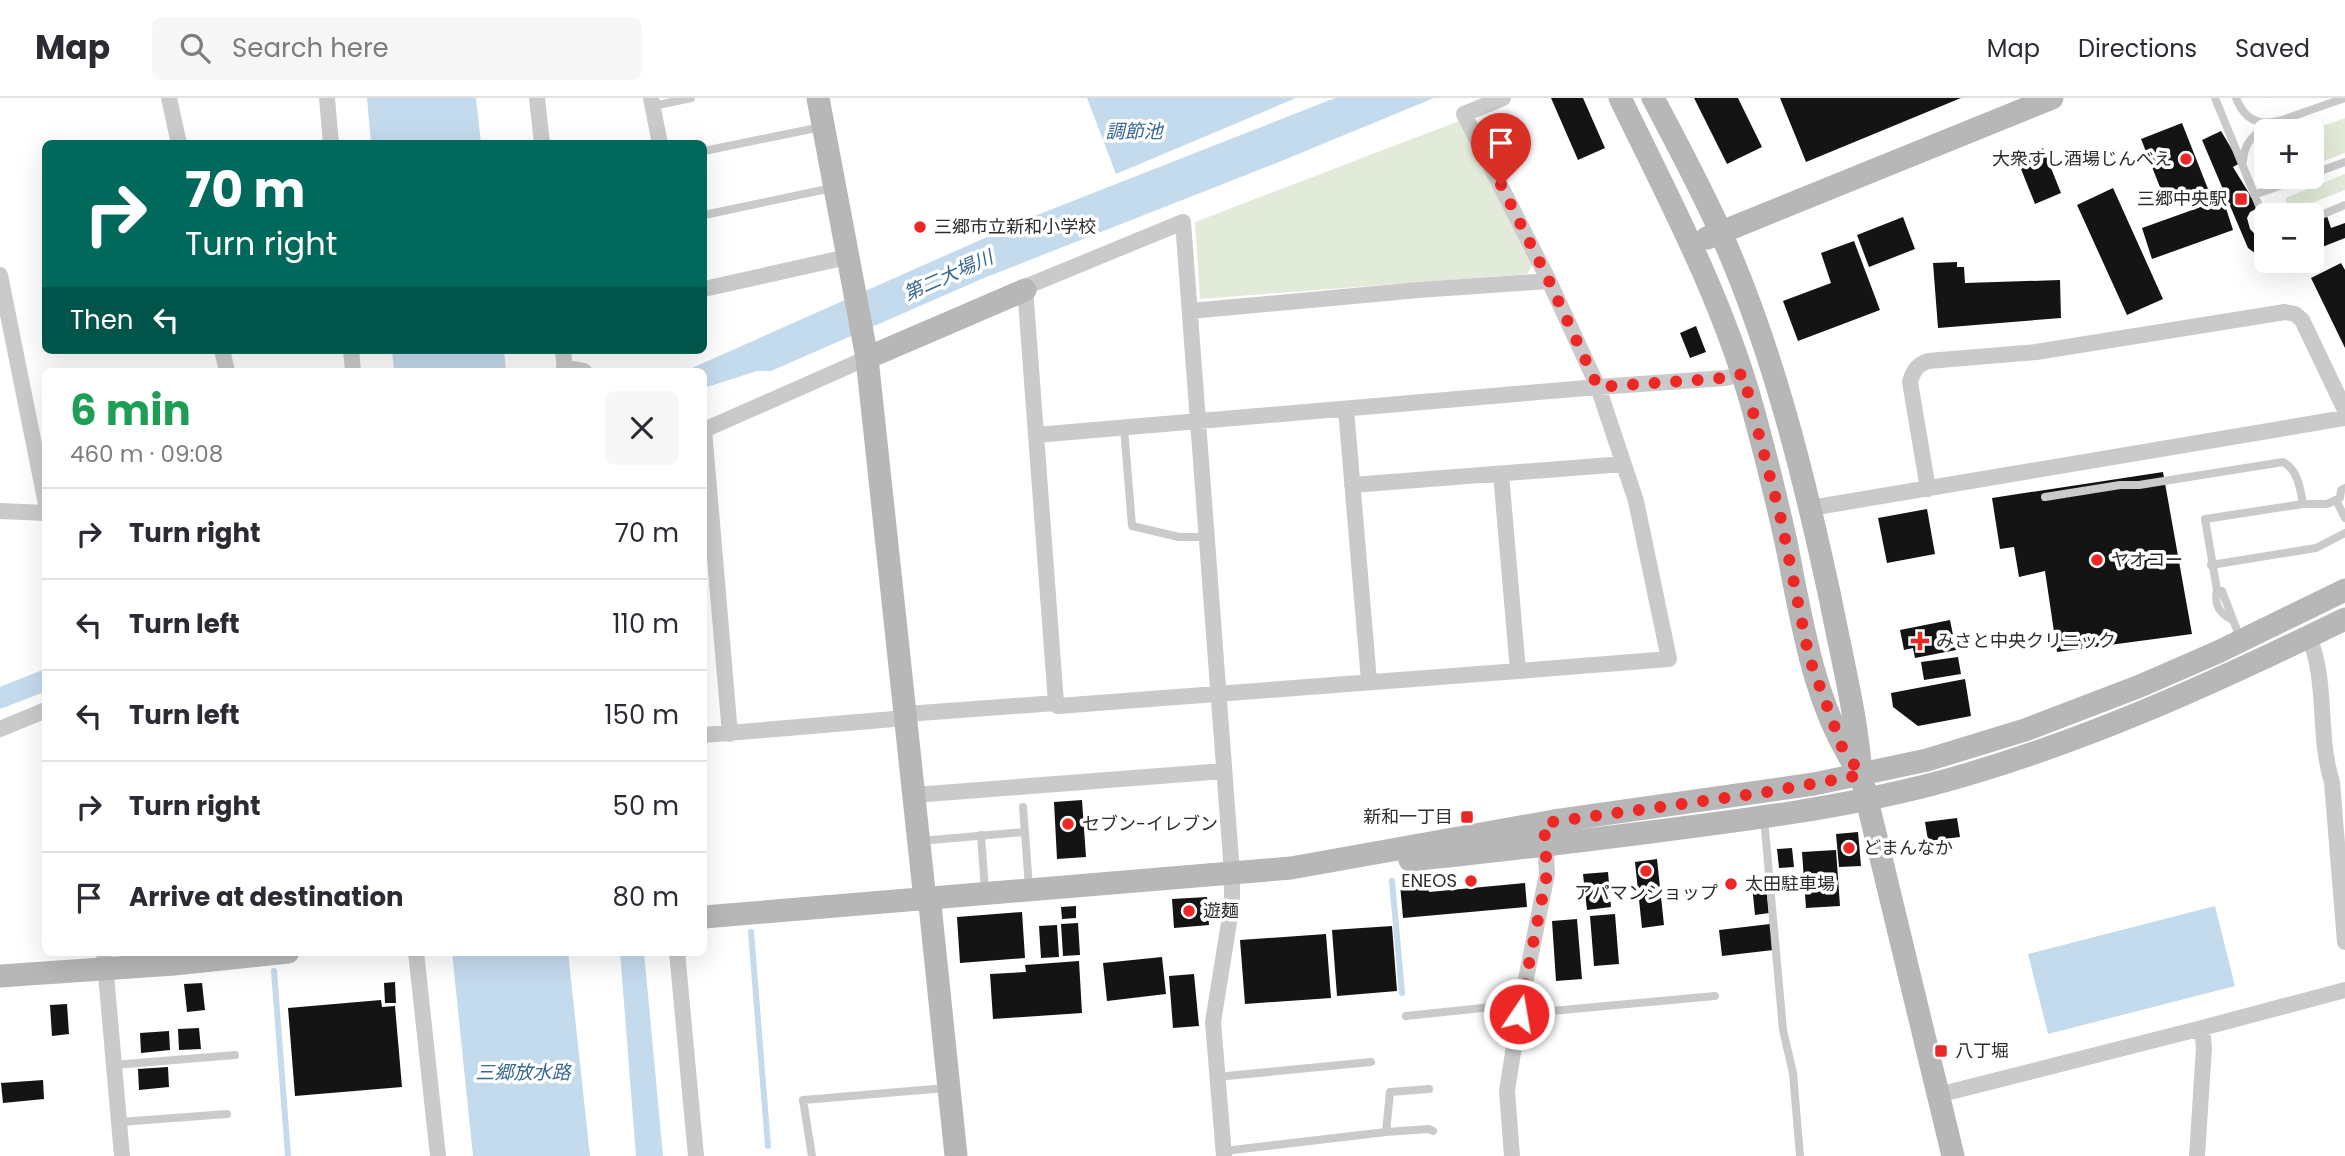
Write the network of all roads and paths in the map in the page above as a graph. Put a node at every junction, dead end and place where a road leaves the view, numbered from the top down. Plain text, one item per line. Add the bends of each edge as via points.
1 (169, 98) edge
2 (327, 98) edge
3 (537, 98) edge
4 (691, 98) edge
5 (818, 98) edge
6 (1503, 98) edge
7 (1620, 98) edge
8 (1653, 98) edge
9 (2052, 98) edge
10 (2215, 98) edge
11 (2236, 98) edge
12 (2345, 98) edge
13 (652, 102) edge
14 (2284, 119) edge
15 (2254, 120) edge
16 (824, 126) junction
17 (2254, 136) edge
18 (178, 140) edge
19 (331, 140) edge
20 (542, 140) edge
21 (659, 140) edge
22 (707, 149) edge
23 (2345, 162) edge
24 (2242, 164) junction
25 (2324, 170) edge
26 (835, 188) junction
27 (2271, 189) edge
28 (2254, 195) junction
29 (2258, 203) edge
30 (2345, 205) edge
31 (707, 214) edge
32 (2324, 214) edge
33 (1721, 232) junction
34 (1691, 244) junction
35 (847, 257) junction
36 (0, 275) edge
37 (1549, 281) junction
38 (707, 288) edge
39 (1025, 290) junction
40 (1190, 311) junction
41 (866, 353) junction
42 (1743, 374) junction
43 (1598, 387) junction
44 (1346, 409) junction
45 (2345, 410) edge
46 (2345, 418) edge
47 (1197, 422) junction
48 (1124, 428) junction
49 (707, 429) edge
50 (1036, 435) junction
51 (1624, 464) junction
52 (707, 465) edge
53 (1501, 474) junction
54 (42, 484) edge
55 (1352, 485) junction
56 (2345, 488) edge
57 (1928, 489) junction
58 (2045, 497) dead end
59 (2340, 499) edge
60 (2302, 504) junction
61 (1811, 508) junction
62 (0, 511) edge
63 (42, 513) edge
64 (2345, 518) edge
65 (2345, 533) edge
66 (1206, 537) junction
67 (2211, 565) junction
68 (2345, 590) edge
69 (2345, 619) edge
70 (2236, 630) junction
71 (2309, 637) junction
72 (1518, 671) junction
73 (1369, 681) junction
74 (1219, 694) junction
75 (1056, 703) junction
76 (42, 712) edge
77 (906, 716) junction
78 (0, 729) edge
79 (730, 734) junction
80 (707, 735) edge
81 (1224, 771) junction
82 (1861, 775) junction
83 (2338, 781) edge
84 (914, 795) junction
85 (1866, 799) junction
86 (1023, 807) dead end
87 (1764, 818) junction
88 (1025, 832) junction
89 (1545, 834) junction
90 (981, 835) junction
91 (919, 841) junction
92 (1231, 873) junction
93 (1029, 890) junction
94 (985, 893) junction
95 (927, 898) junction
96 (707, 917) edge
97 (2345, 942) edge
98 (214, 956) edge
99 (416, 956) edge
100 (677, 956) edge
101 (174, 958) edge
102 (104, 960) edge
103 (0, 976) edge
104 (2345, 990) edge
105 (1715, 996) dead end
106 (1520, 1009) junction
107 (1406, 1016) dead end
108 (2202, 1028) junction
109 (235, 1055) dead end
110 (1371, 1062) dead end
111 (114, 1065) junction
112 (1217, 1077) junction
113 (949, 1088) junction
114 (1429, 1090) dead end
115 (1938, 1095) junction
116 (227, 1114) dead end
117 (120, 1122) junction
118 (1433, 1131) dead end
119 (1386, 1132) junction
120 (1224, 1153) edge
121 (122, 1156) edge
122 (438, 1156) edge
123 (696, 1156) edge
124 (812, 1156) edge
125 (956, 1156) edge
126 (1512, 1156) edge
127 (1800, 1156) edge
128 (1952, 1156) edge
129 (2197, 1156) edge

1 - 18 street
2 - 19 street
3 - 20 street
4 - 13 lane
5 - 16 street
6 - 37 street via 1464,114
7 - 34 street
8 - 33 street
9 - 33 street
10 - 24 lane
11 - 15 lane
12 - 14 lane
13 - 21 street
16 - 22 lane
16 - 26 street
17 - 24 lane via 2247,143
23 - 25 lane
24 - 28 lane
26 - 31 lane
26 - 35 street
27 - 28 lane
28 - 29 lane
30 - 32 lane
33 - 34 street
33 - 61 street via 1762,339
34 - 42 street
35 - 38 street
35 - 41 street
36 - 54 street
37 - 40 street
37 - 43 street
39 - 40 street via 1183,222
39 - 41 street
39 - 50 street
40 - 47 street
41 - 49 street
41 - 77 street
42 - 43 street
42 - 82 street via 1781,519 1809,657 1842,747
43 - 44 street
43 - 51 street
44 - 47 street
44 - 55 street
45 - 57 street via 2295,314 2036,352 1928,361 1913,372 1910,382
46 - 57 street
47 - 48 street
47 - 66 street
48 - 50 street
48 - 66 lane via 1132,526 1178,537
50 - 75 street
51 - 53 street
51 - 72 street via 1670,659
52 - 79 street
53 - 55 street
53 - 72 street
55 - 73 street
56 - 59 lane
57 - 61 street
58 - 60 lane via 2283,462 2291,466
59 - 60 lane
59 - 64 lane
60 - 67 lane via 2205,519
61 - 82 street via 1844,665
62 - 63 street
65 - 67 lane via 2316,548
66 - 74 street
67 - 70 lane
68 - 70 street
69 - 71 street
70 - 82 street via 2140,686 2025,730
71 - 83 street via 2316,655 2325,763
71 - 85 street via 2086,734 1984,769
72 - 73 street
73 - 74 street
74 - 75 street
74 - 81 street
75 - 77 street
76 - 78 street
77 - 79 street
77 - 84 street
79 - 80 street
81 - 84 street
81 - 92 street
82 - 85 street
82 - 89 street
83 - 97 street
84 - 91 street
85 - 87 street
85 - 115 street
86 - 88 lane
87 - 89 street
87 - 127 lane via 1783,1030 1793,1073
88 - 90 lane
88 - 93 lane
89 - 92 street via 1348,867
89 - 106 street via 1547,874
90 - 91 lane
90 - 94 lane
91 - 95 street
92 - 93 street
92 - 112 street via 1232,904 1213,1022
93 - 94 street
94 - 95 street
95 - 96 street
95 - 113 street
98 - 101 street
99 - 122 street
100 - 123 street
101 - 102 street
102 - 103 street
102 - 111 street
104 - 108 street
105 - 106 lane
106 - 107 lane
106 - 126 street via 1507,1091
108 - 115 street
108 - 129 street
109 - 111 lane
110 - 112 lane
111 - 117 street
112 - 120 street
113 - 124 lane via 803,1100
113 - 125 street
114 - 119 lane via 1390,1092
115 - 128 street
116 - 117 lane
117 - 121 street
118 - 119 lane
119 - 120 lane

